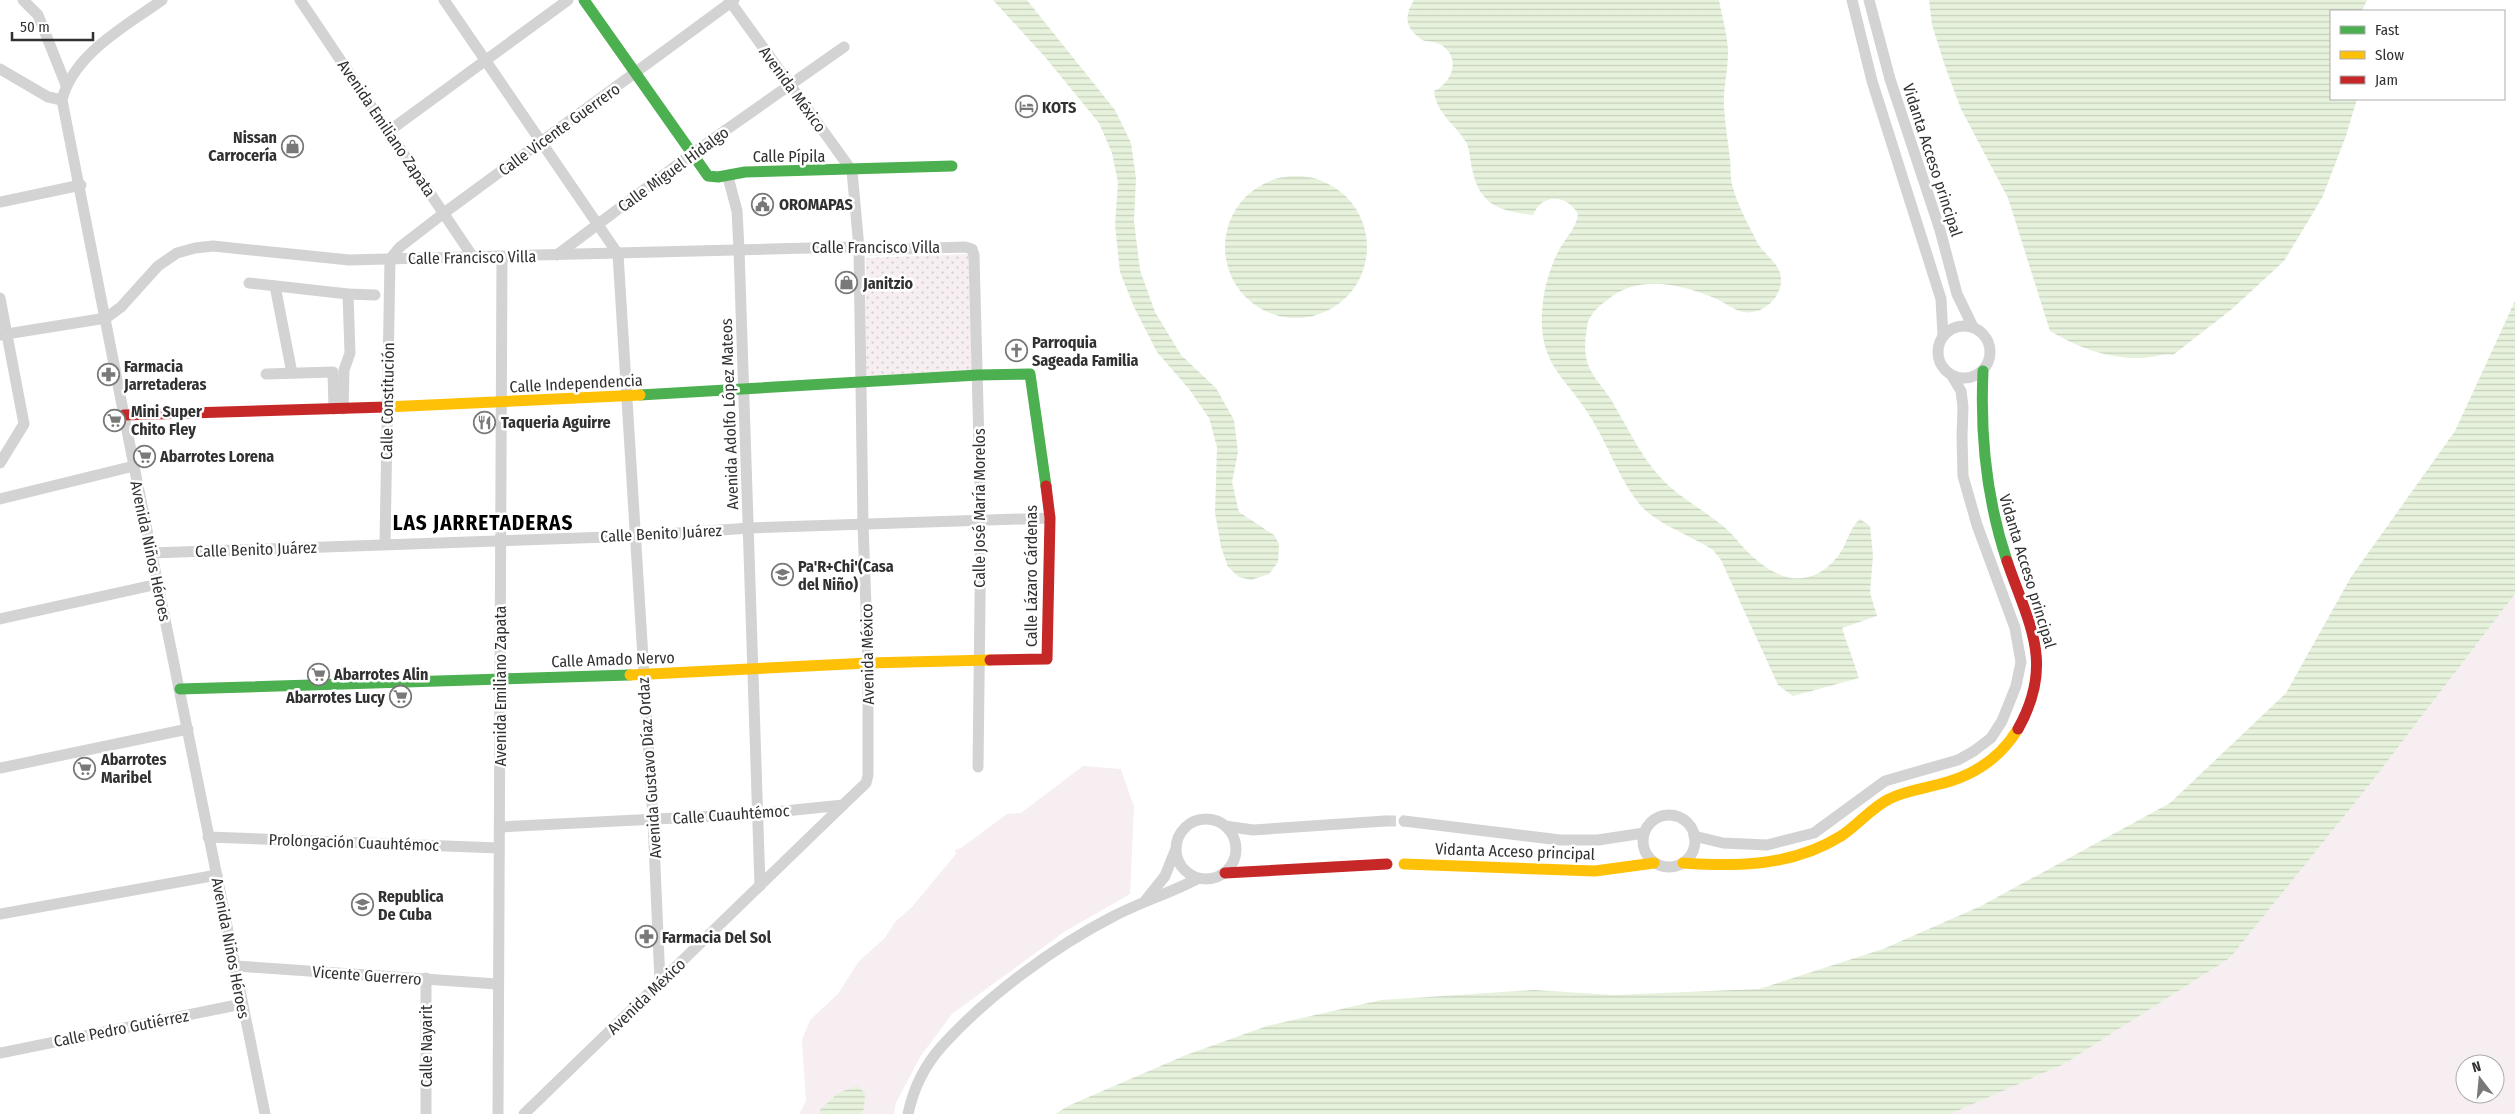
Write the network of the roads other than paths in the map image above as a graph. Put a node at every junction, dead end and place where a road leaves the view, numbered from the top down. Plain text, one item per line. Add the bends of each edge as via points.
1 (23, 0) edge
2 (162, 0) edge
3 (300, 0) edge
4 (444, 0) edge
5 (568, 0) edge
6 (584, 0) edge
7 (1852, 0) edge
8 (1869, 0) edge
9 (731, 1) edge
10 (844, 47) dead end
11 (486, 60) junction
12 (0, 69) edge
13 (636, 73) junction
14 (66, 84) junction
15 (791, 86) junction
16 (62, 100) junction
17 (389, 131) junction
18 (542, 141) junction
19 (693, 153) junction
20 (952, 166) dead end
21 (852, 171) junction
22 (728, 177) junction
23 (80, 185) junction
24 (0, 202) edge
25 (444, 213) junction
26 (597, 224) junction
27 (859, 248) junction
28 (740, 249) junction
29 (972, 249) joint
30 (618, 254) junction
31 (557, 255) junction
32 (473, 257) junction
33 (502, 257) junction
34 (390, 258) junction
35 (249, 283) dead end
36 (274, 286) junction
37 (348, 294) junction
38 (375, 295) dead end
39 (0, 298) edge
40 (106, 318) junction
41 (1973, 327) junction
42 (4, 335) edge
43 (1943, 336) junction
44 (1983, 371) junction
45 (292, 373) junction
46 (266, 374) dead end
47 (1030, 374) joint
48 (978, 375) junction
49 (1952, 376) junction
50 (860, 383) junction
51 (744, 390) junction
52 (627, 396) junction
53 (502, 403) junction
54 (387, 407) junction
55 (338, 409) junction
56 (124, 415) junction
57 (0, 463) edge
58 (134, 466) junction
59 (0, 499) edge
60 (1050, 518) junction
61 (981, 520) junction
62 (862, 524) junction
63 (750, 528) junction
64 (636, 536) junction
65 (501, 541) junction
66 (385, 544) junction
67 (152, 553) junction
68 (158, 584) junction
69 (0, 619) edge
70 (1047, 659) joint
71 (978, 662) junction
72 (868, 663) junction
73 (754, 668) junction
74 (643, 675) junction
75 (500, 679) junction
76 (180, 689) junction
77 (188, 729) junction
78 (978, 767) dead end
79 (0, 768) edge
80 (843, 805) junction
81 (756, 814) junction
82 (653, 820) junction
83 (1385, 821) tunnel mouth
84 (1404, 821) tunnel mouth
85 (1225, 826) junction
86 (500, 827) junction
87 (1644, 833) junction
88 (208, 836) junction
89 (1694, 836) junction
90 (498, 848) junction
91 (1175, 851) junction
92 (1654, 863) junction
93 (1683, 863) junction
94 (1387, 864) dead end
95 (1404, 864) dead end
96 (1225, 873) junction
97 (217, 875) junction
98 (1198, 878) junction
99 (760, 886) junction
100 (1145, 901) junction
101 (0, 914) edge
102 (236, 966) junction
103 (426, 978) junction
104 (660, 982) junction
105 (497, 984) junction
106 (242, 1004) junction
107 (0, 1053) edge
108 (265, 1114) edge
109 (426, 1114) edge
110 (498, 1114) edge
111 (524, 1114) edge
112 (908, 1114) edge

1 - 14 street via 38,15
2 - 14 street, Avenida Niños Héroes via 100,45
3 - 17 street, Avenida Emiliano Zapata
4 - 11 street
5 - 11 street
6 - 13 street
7 - 43 street via 1872,81 1941,299
8 - 41 street, Vidanta Acceso principal via 1890,79 1940,230 1957,294
9 - 13 street, Calle Vicente Guerrero
9 - 15 street, Avenida México
10 - 15 street, Calle Miguel Hidalgo
11 - 17 street
11 - 18 street
12 - 16 street via 48,97
13 - 18 street, Calle Vicente Guerrero
13 - 19 street
14 - 16 street, Avenida Niños Héroes
15 - 19 street, Calle Miguel Hidalgo
15 - 21 street, Avenida México
16 - 23 street, Avenida Niños Héroes
17 - 25 street, Avenida Emiliano Zapata
18 - 25 street, Calle Vicente Guerrero
18 - 26 street
19 - 22 street via 708,176 717,179
19 - 26 street, Calle Miguel Hidalgo
20 - 21 street, Calle Pípila
21 - 22 street, Calle Pípila via 742,172
21 - 27 street, Avenida México
22 - 28 street, Avenida Adolfo López Mateos via 737,210
23 - 24 street
23 - 40 street, Avenida Niños Héroes
25 - 32 street, Avenida Emiliano Zapata
25 - 34 street, Calle Vicente Guerrero
26 - 30 street
26 - 31 street, Calle Miguel Hidalgo
27 - 28 street, Calle Francisco Villa
27 - 29 street, Calle Francisco Villa
27 - 50 street, Avenida México
28 - 30 street, Calle Francisco Villa
28 - 51 street, Avenida Adolfo López Mateos
29 - 48 street, Calle José María Morelos
30 - 31 street, Calle Francisco Villa
30 - 52 street, Avenida Gustavo Díaz Ordaz
31 - 33 street, Calle Francisco Villa
32 - 33 street, Calle Francisco Villa
32 - 34 street, Calle Francisco Villa
33 - 53 street, Avenida Emiliano Zapata
34 - 40 street, Calle Francisco Villa via 349,260 252,248 195,248 177,253 158,266 121,307
34 - 54 street, Calle Constitución
35 - 36 street
36 - 37 street
36 - 45 street
37 - 38 street
37 - 55 street via 350,353
39 - 42 street
40 - 42 street, Calle Francisco Villa
40 - 56 street, Avenida Niños Héroes
41 - 43 street via 1955,327
41 - 44 street, Vidanta Acceso principal via 1981,332 1990,346 1991,355
42 - 57 street via 24,424
43 - 49 street via 1938,356 1940,364
44 - 49 street via 1968,379
44 - 93 street, Vidanta Acceso principal via 1981,447 1985,482 2002,546 2034,636 2038,659 2036,691 2018,732 1982,768 1968,776 1903,792 1883,801 1840,836 1809,853 1768,863 1731,867
45 - 46 street
45 - 55 street via 333,372
47 - 48 street, Calle Independencia
47 - 60 street, Calle Lázaro Cárdenas
48 - 50 street, Calle Independencia
48 - 61 street, Calle José María Morelos
49 - 89 street via 1961,391 1963,407 1963,476 1977,525 2016,628 2021,662 2016,686 2002,721 1991,738 1974,751 1958,760 1885,781 1814,833 1767,845 1723,843
50 - 51 street, Calle Independencia
50 - 62 street, Avenida México
51 - 52 street, Calle Independencia
51 - 63 street, Avenida Adolfo López Mateos
52 - 53 street, Calle Independencia
52 - 64 street, Avenida Gustavo Díaz Ordaz
53 - 54 street, Calle Independencia
53 - 65 street, Avenida Emiliano Zapata
54 - 55 street, Calle Independencia
54 - 66 street, Calle Constitución
55 - 56 street, Calle Independencia
56 - 58 street, Avenida Niños Héroes
58 - 59 street
58 - 67 street, Avenida Niños Héroes
60 - 61 street, Calle Benito Juárez
60 - 70 street, Calle Lázaro Cárdenas
61 - 62 street, Calle Benito Juárez
61 - 71 street, Calle José María Morelos
62 - 63 street, Calle Benito Juárez
62 - 72 street, Avenida México
63 - 64 street, Calle Benito Juárez
63 - 73 street, Avenida Adolfo López Mateos
64 - 65 street, Calle Benito Juárez
64 - 74 street, Avenida Gustavo Díaz Ordaz
65 - 66 street, Calle Benito Juárez
65 - 75 street, Avenida Emiliano Zapata
66 - 67 street, Calle Benito Juárez
67 - 68 street, Avenida Niños Héroes
68 - 69 street
68 - 76 street, Avenida Niños Héroes
70 - 71 street, Calle Amado Nervo
71 - 72 street, Calle Amado Nervo
71 - 78 street, Calle José María Morelos
72 - 73 street, Calle Amado Nervo
72 - 80 street, Avenida México via 868,775 866,783
73 - 74 street, Calle Amado Nervo
73 - 81 street, Avenida Adolfo López Mateos
74 - 75 street, Calle Amado Nervo
74 - 82 street, Avenida Gustavo Díaz Ordaz
75 - 76 street, Calle Amado Nervo
75 - 86 street, Avenida Emiliano Zapata
76 - 77 street, Avenida Niños Héroes
77 - 79 street
77 - 88 street, Avenida Niños Héroes
80 - 81 street, Calle Cuauhtémoc
80 - 99 street, Avenida México
81 - 82 street, Calle Cuauhtémoc
81 - 99 street, Avenida Adolfo López Mateos
82 - 86 street, Calle Cuauhtémoc
82 - 104 street, Avenida Gustavo Díaz Ordaz
83 - 85 street via 1253,830
84 - 87 street via 1560,840 1598,840
85 - 91 street via 1206,819 1188,825 1181,832
85 - 96 street via 1235,840 1236,849 1231,866
86 - 90 street, Avenida Emiliano Zapata
87 - 89 street via 1654,820 1670,816 1686,822
87 - 92 street via 1644,850
88 - 90 street, Prolongación Cuauhtémoc
88 - 97 street, Avenida Niños Héroes
89 - 93 street via 1692,851
90 - 105 street, Avenida Emiliano Zapata
91 - 98 street via 1182,868
91 - 100 street via 1165,876
92 - 93 street, Vidanta Acceso principal via 1668,867
92 - 95 street, Vidanta Acceso principal via 1595,871
94 - 96 street
96 - 98 street via 1217,878
97 - 101 street
97 - 102 street, Avenida Niños Héroes
98 - 100 street
99 - 104 street, Avenida México
100 - 112 street via 1056,950 970,1018 941,1047 923,1074
102 - 103 street, Vicente Guerrero
102 - 106 street, Avenida Niños Héroes
103 - 105 street, Vicente Guerrero
103 - 109 street, Calle Nayarit
104 - 111 street, Avenida México
105 - 110 street, Avenida Emiliano Zapata
106 - 107 street, Calle Pedro Gutiérrez
106 - 108 street, Avenida Niños Héroes

